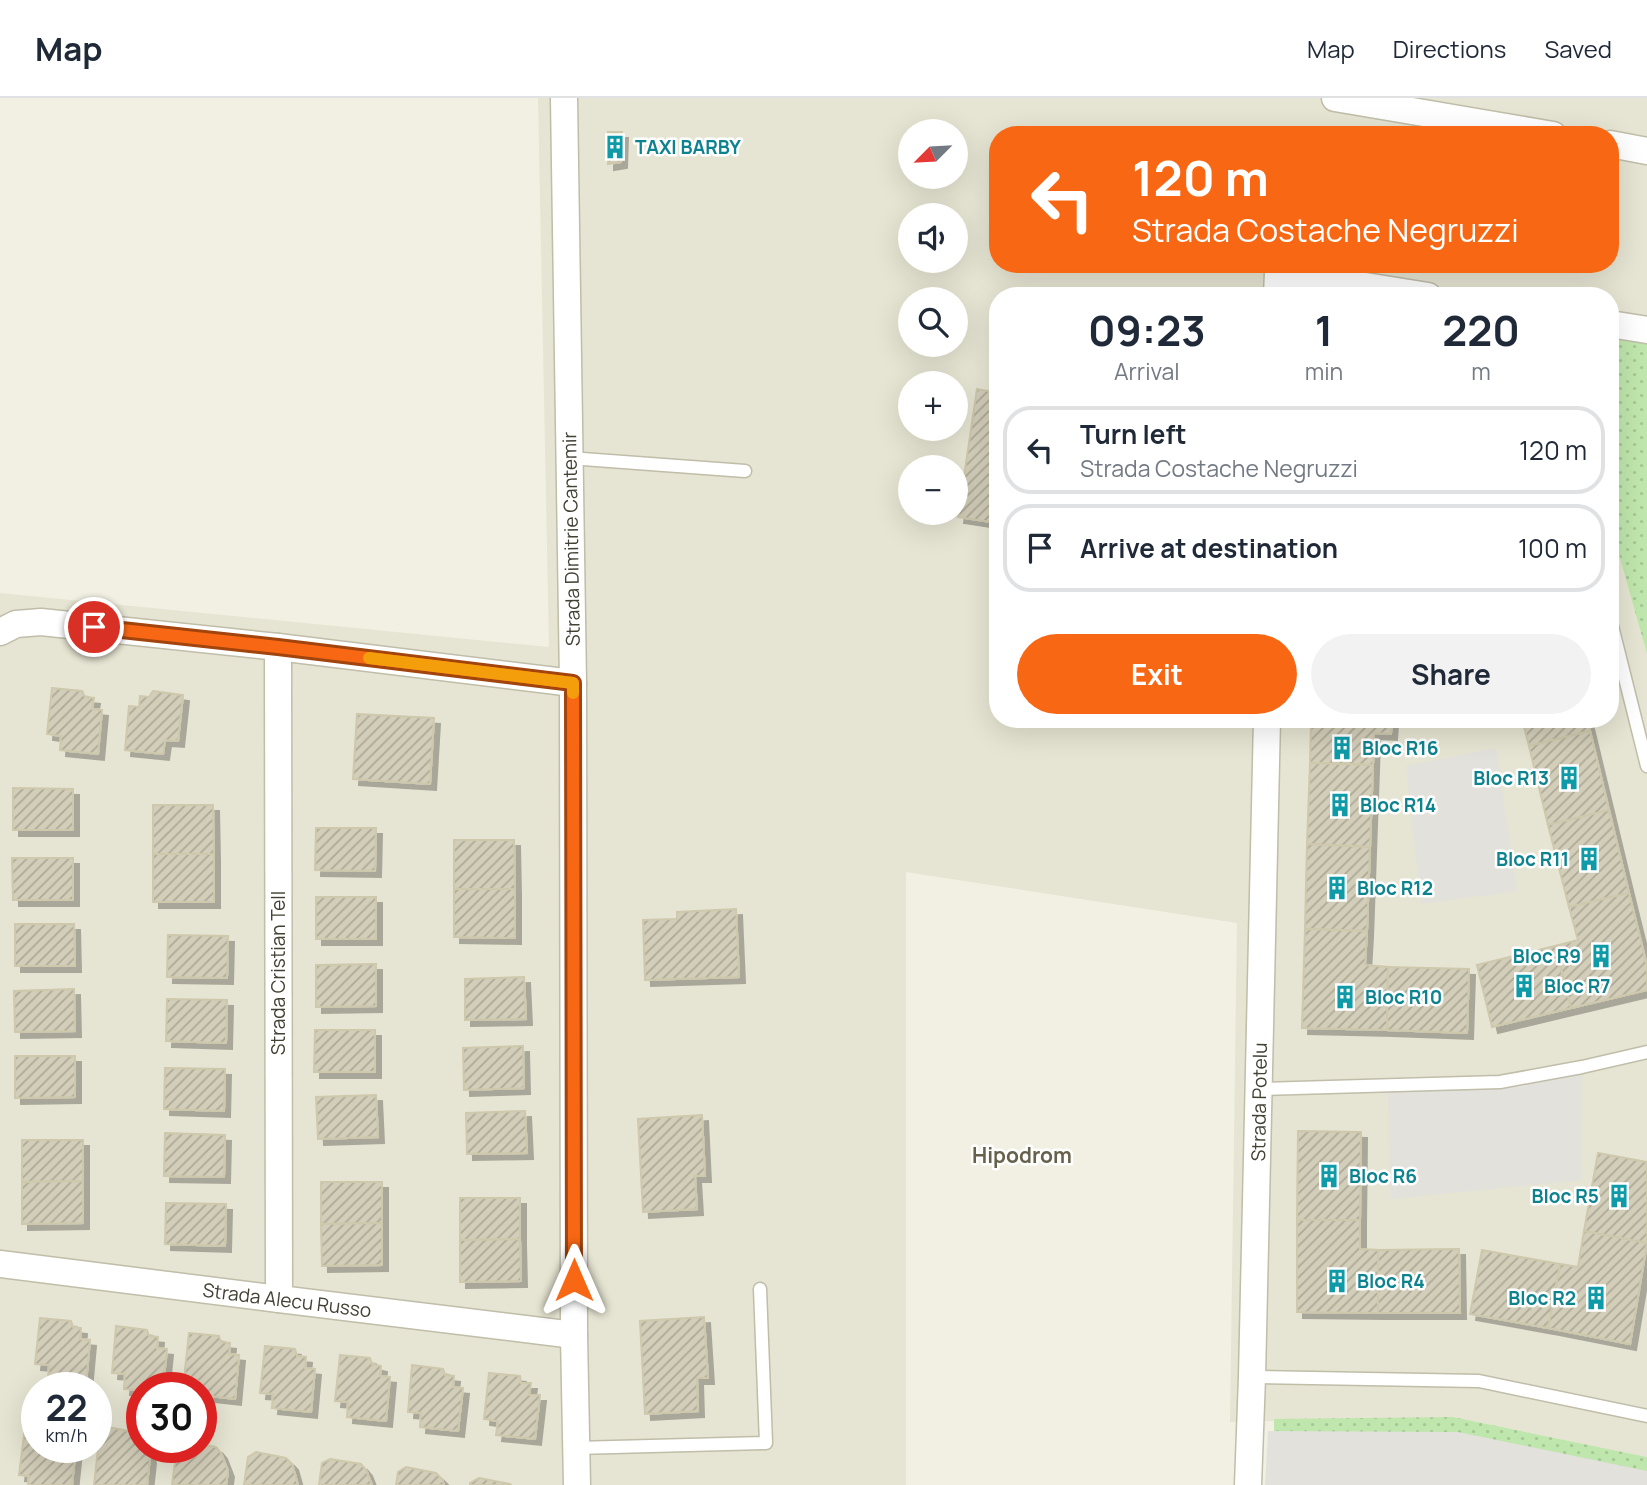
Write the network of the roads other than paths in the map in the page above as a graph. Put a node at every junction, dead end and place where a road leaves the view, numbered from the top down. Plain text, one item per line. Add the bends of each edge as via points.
1 (564, 98) edge
2 (1335, 98) edge
3 (1500, 126) edge
4 (1619, 145) edge
5 (1647, 150) edge
6 (1277, 284) edge
7 (1315, 287) edge
8 (1619, 325) edge
9 (1647, 330) edge
10 (569, 458) junction
11 (745, 471) dead end
12 (0, 632) edge
13 (278, 647) junction
14 (1619, 654) edge
15 (573, 683) junction
16 (1267, 728) edge
17 (1647, 766) edge
18 (1647, 1052) edge
19 (1259, 1088) junction
20 (0, 1264) edge
21 (760, 1289) dead end
22 (279, 1299) junction
23 (574, 1335) junction
24 (1252, 1377) junction
25 (1647, 1416) edge
26 (576, 1448) junction
27 (576, 1485) edge
28 (1248, 1485) edge

1 - 10 street, Strada Dimitrie Cantemir
2 - 3 street
4 - 5 street
6 - 7 street
8 - 9 street
10 - 11 lane
10 - 15 street, Strada Dimitrie Cantemir
12 - 13 street via 16,624 41,622
13 - 15 street
13 - 22 street, Strada Cristian Tell
14 - 17 lane
15 - 23 street, Strada Dimitrie Cantemir
16 - 19 street, Strada Potelu
18 - 19 lane via 1500,1082
19 - 24 street, Strada Potelu
20 - 22 street, Strada Alecu Russo
21 - 26 lane via 766,1443
22 - 23 street, Strada Alecu Russo
23 - 26 street, Strada Dimitrie Cantemir
24 - 25 lane via 1479,1381
24 - 28 street, Strada Potelu
26 - 27 street, Strada Dimitrie Cantemir

